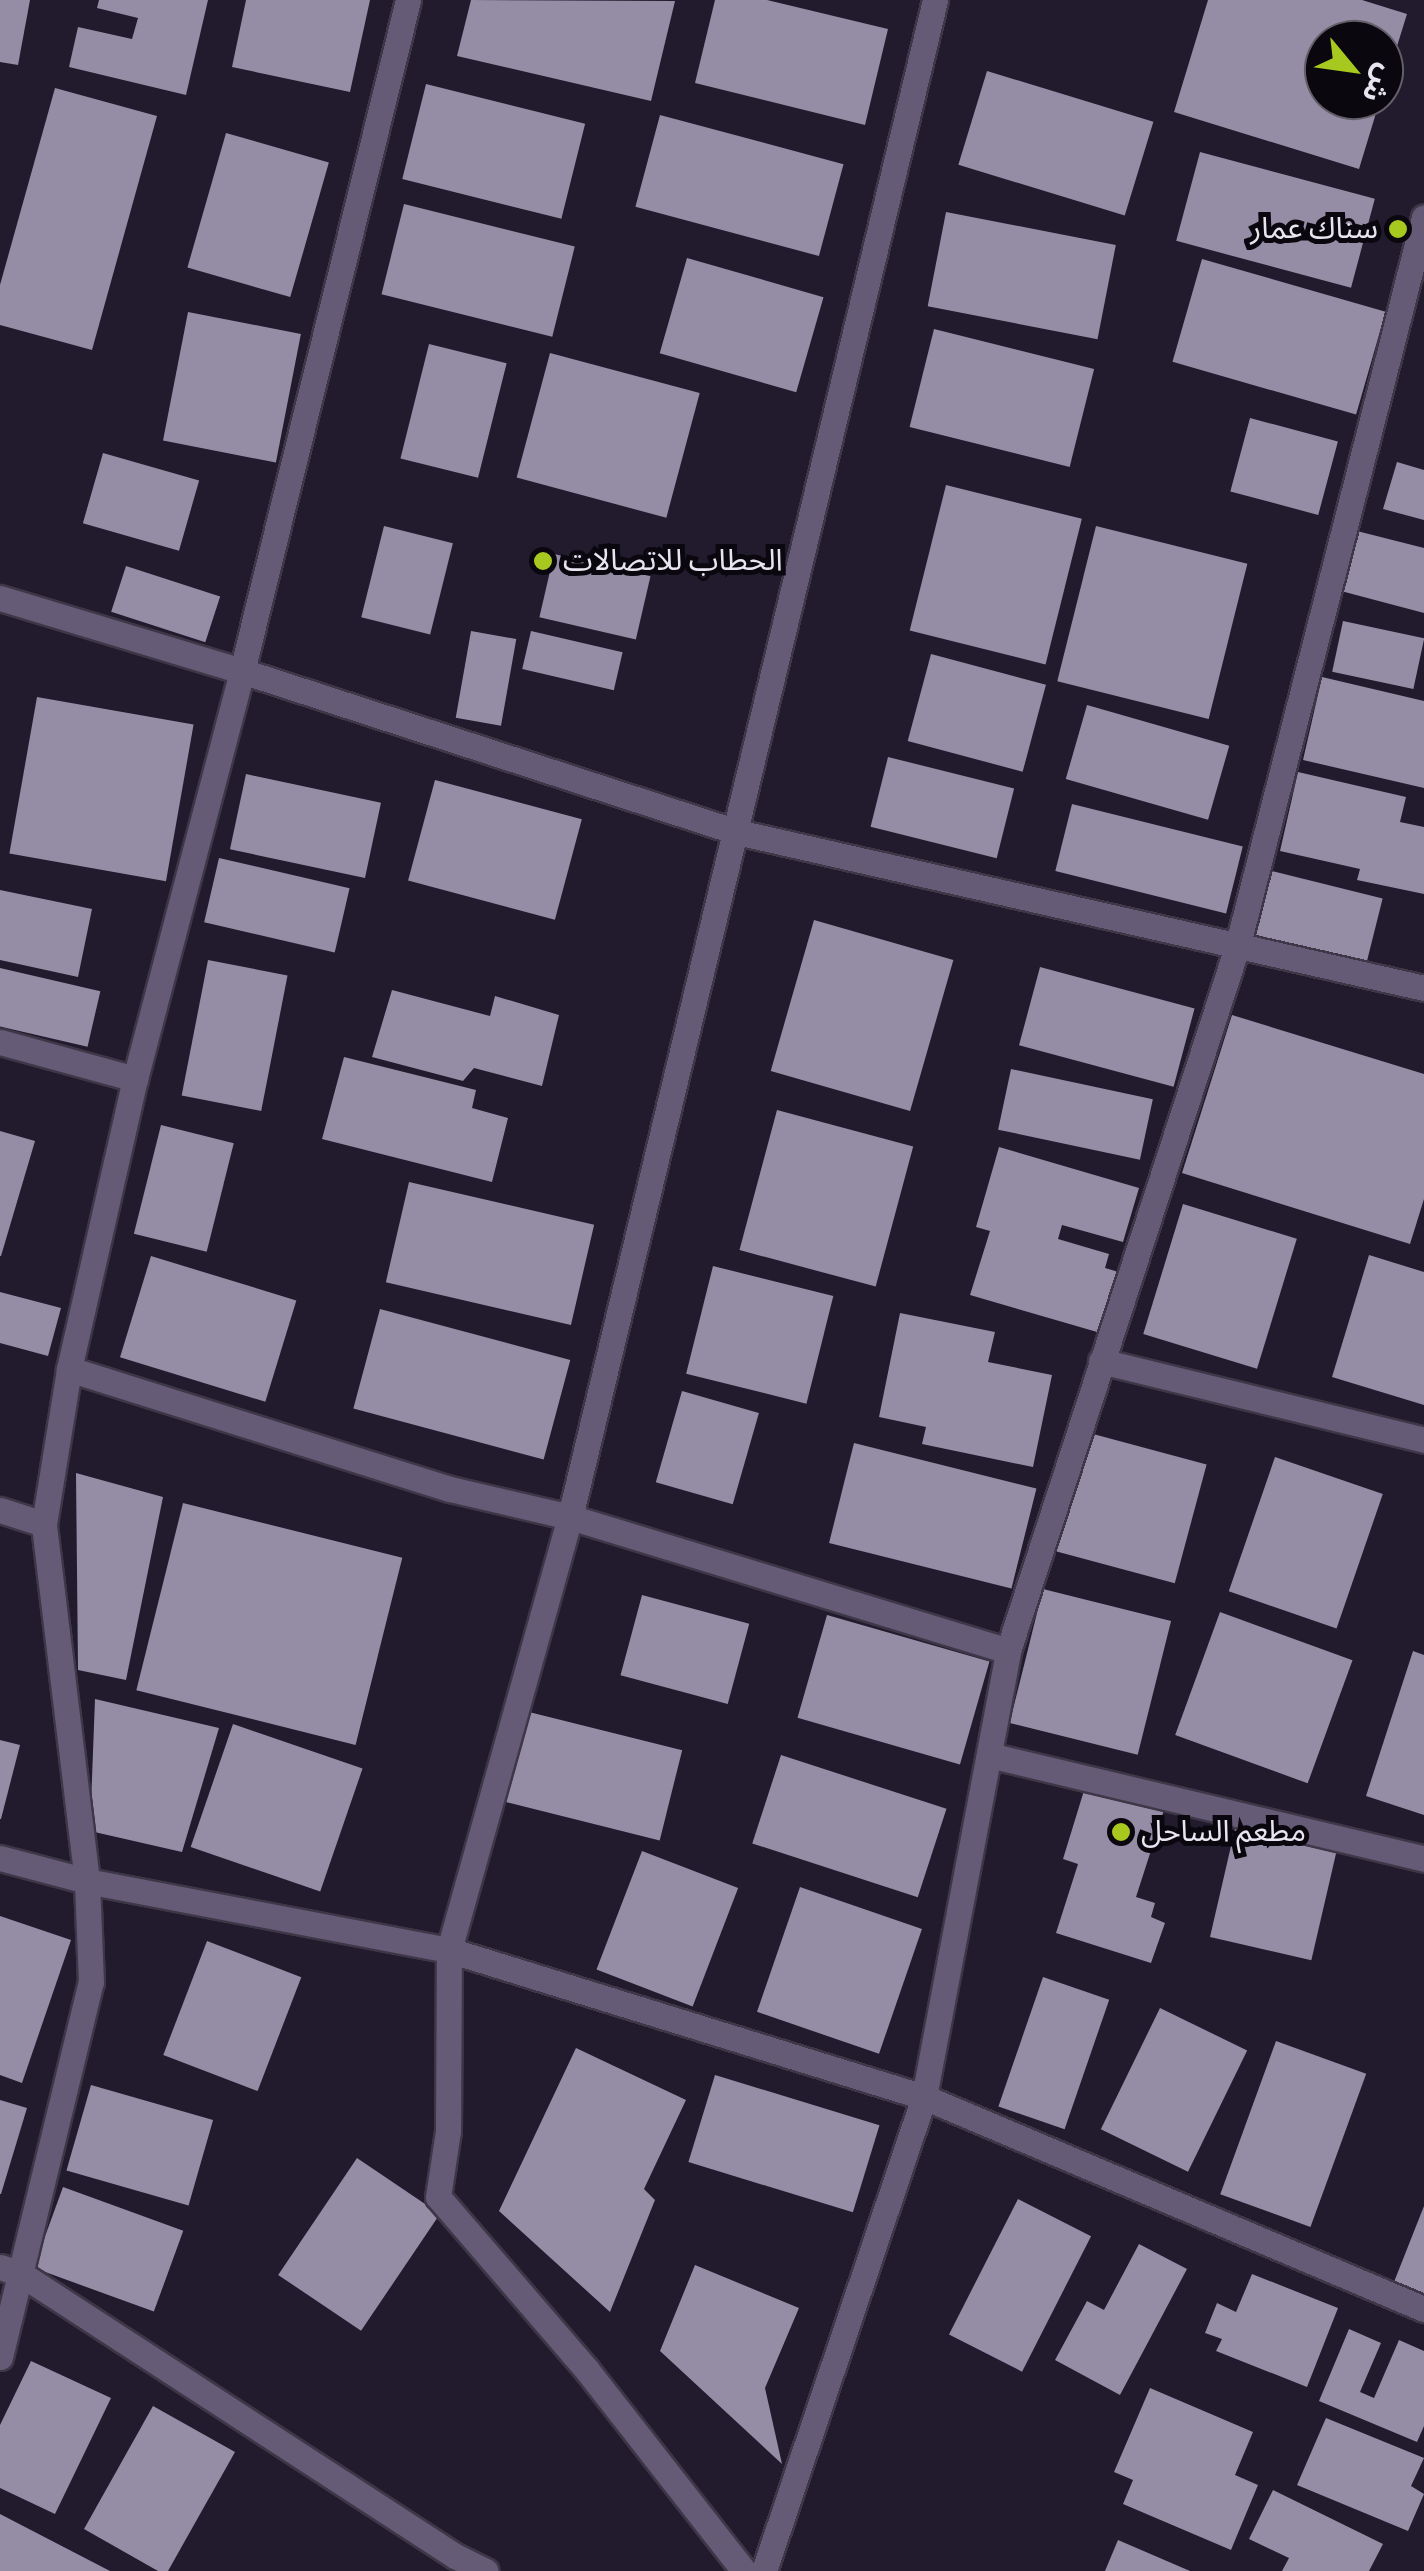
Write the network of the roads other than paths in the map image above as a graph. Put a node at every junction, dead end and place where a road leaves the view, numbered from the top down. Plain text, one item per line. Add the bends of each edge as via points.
1 (408, 0) edge
2 (935, 0) edge
3 (1424, 217) edge
4 (0, 598) edge
5 (242, 671) junction
6 (737, 832) junction
7 (1238, 944) junction
8 (1424, 988) edge
9 (0, 1042) edge
10 (136, 1079) junction
11 (1102, 1361) junction
12 (69, 1369) junction
13 (1424, 1440) edge
14 (0, 1510) edge
15 (570, 1517) junction
16 (44, 1524) junction
17 (1008, 1652) junction
18 (989, 1755) junction
19 (0, 1858) edge
20 (1424, 1859) edge
21 (87, 1881) junction
22 (449, 1950) junction
23 (924, 2097) junction
24 (11, 2270) edge
25 (1424, 2310) edge
26 (0, 2356) edge
27 (486, 2571) edge
28 (744, 2571) edge
29 (764, 2571) edge

1 - 5 street
2 - 6 street
3 - 7 street
4 - 5 street
5 - 6 street
5 - 10 street
6 - 7 street
6 - 15 street
7 - 8 street
7 - 11 street
9 - 10 street
10 - 12 street
11 - 13 street
11 - 17 street
12 - 15 street via 450,1489
12 - 16 street
14 - 16 street
15 - 17 street
15 - 22 street
16 - 21 street
17 - 18 street
18 - 20 street
18 - 23 street
19 - 21 street
21 - 22 street
21 - 24 street via 91,1982
22 - 23 street
22 - 28 street via 448,2131 438,2197 587,2370
23 - 25 street
23 - 29 street
24 - 26 street
24 - 27 street

